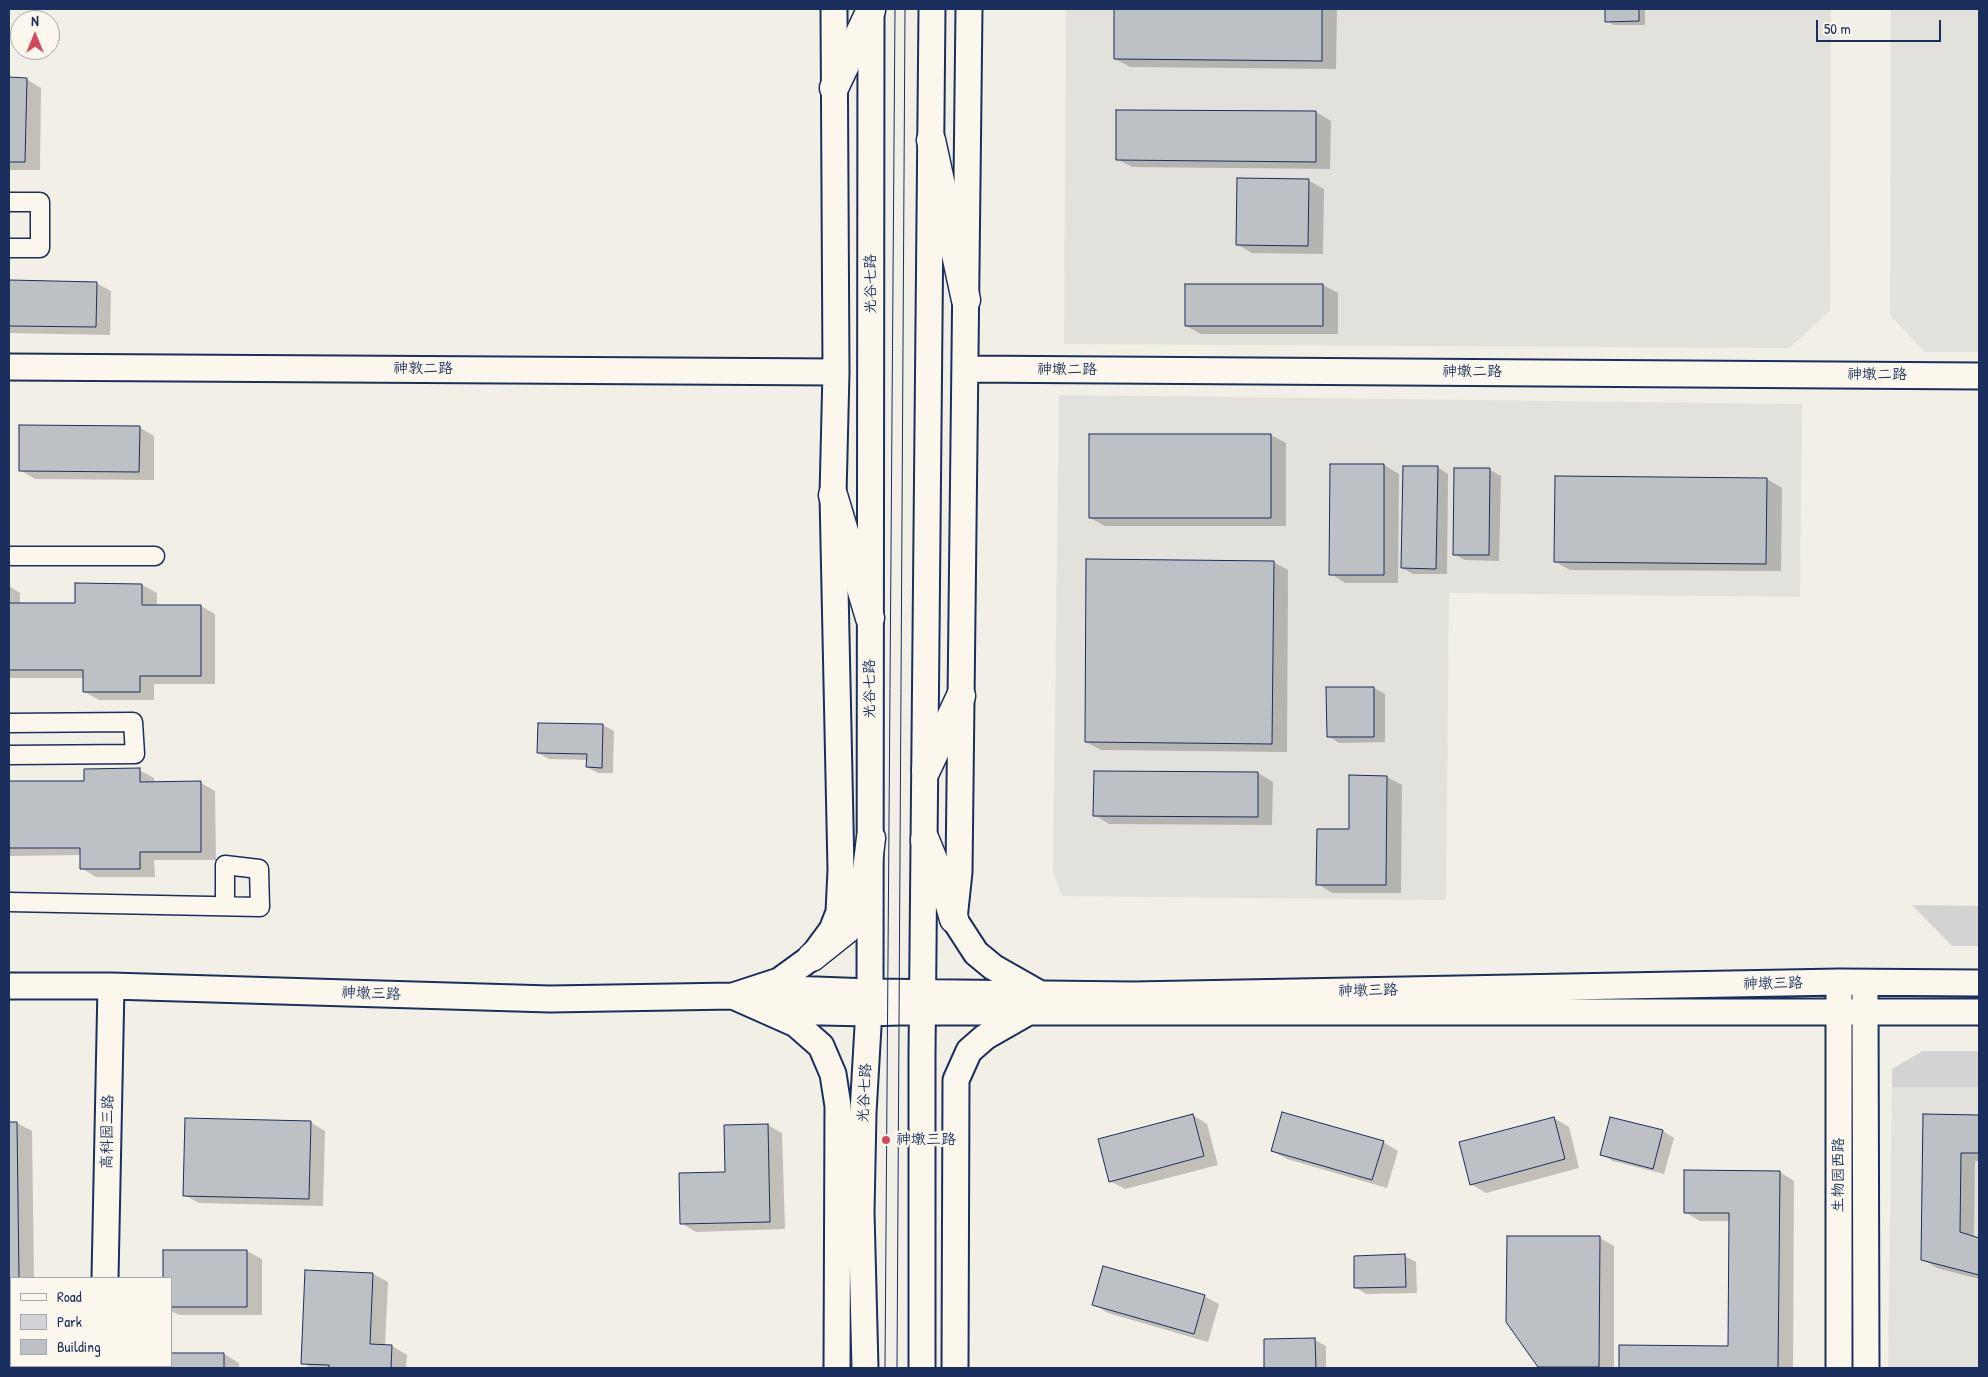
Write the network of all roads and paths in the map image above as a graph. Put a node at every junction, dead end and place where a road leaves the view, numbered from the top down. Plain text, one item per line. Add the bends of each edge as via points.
1 (834, 9) edge
2 (871, 9) edge
3 (932, 9) edge
4 (969, 9) edge
5 (834, 88) junction
6 (931, 140) junction
7 (9, 202) edge
8 (9, 248) edge
9 (966, 300) junction
10 (9, 366) edge
11 (965, 369) junction
12 (836, 372) junction
13 (1979, 376) edge
14 (834, 495) junction
15 (9, 556) edge
16 (155, 556) dead end
17 (870, 618) junction
18 (961, 696) junction
19 (9, 723) edge
20 (9, 754) edge
21 (926, 770) junction
22 (871, 838) junction
23 (925, 840) junction
24 (9, 902) edge
25 (225, 906) dead end
26 (954, 919) junction
27 (812, 957) junction
28 (1839, 982) junction
29 (1865, 983) junction
30 (1979, 983) edge
31 (9, 986) edge
32 (111, 986) junction
33 (745, 992) junction
34 (923, 1001) junction
35 (869, 1003) junction
36 (1034, 1003) junction
37 (766, 1010) junction
38 (1839, 1012) junction
39 (1866, 1012) junction
40 (1979, 1012) edge
41 (821, 1046) junction
42 (956, 1080) junction
43 (863, 1113) junction
44 (922, 1171) junction
45 (862, 1212) junction
46 (105, 1277) edge
47 (837, 1296) junction
48 (922, 1344) junction
49 (837, 1368) edge
50 (865, 1368) edge
51 (922, 1368) edge
52 (930, 1368) edge
53 (955, 1368) edge
54 (1839, 1368) edge
55 (1866, 1368) edge

1 - 5 street
2 - 5 main road
2 - 17 street, 光谷七路
3 - 6 street
4 - 9 street
5 - 12 street
6 - 9 main road
6 - 21 street
7 - 8 street via 40,202 40,248
9 - 11 street
10 - 12 street, 神敦二路
11 - 13 street, 神墩二路
11 - 18 street
12 - 14 street
14 - 17 main road
14 - 27 street via 841,870 839,912 832,930
15 - 16 street
17 - 22 street, 光谷七路
18 - 21 main road
18 - 26 street via 959,872
19 - 20 street via 133,722 135,754
21 - 23 street
22 - 27 main road via 864,895 847,930
22 - 35 street, 光谷七路
23 - 26 main road
23 - 34 street
24 - 25 street
26 - 36 street via 976,953
27 - 33 street via 779,981
28 - 29 street, 神墩三路
28 - 36 street, 神墩三路 via 1134,995
28 - 38 street, 生物园西路
29 - 30 street, 神墩三路
29 - 39 street, 生物园西路
31 - 32 street, 神墩三路
32 - 33 street, 神墩三路 via 550,999
32 - 46 street, 高科园三路
33 - 35 street, 神墩三路
33 - 37 street
34 - 35 street, 神墩三路
34 - 36 street, 神墩三路
34 - 44 street
35 - 37 street, 神墩三路
35 - 43 street, 光谷七路
36 - 38 street, 神墩三路
36 - 42 street via 969,1051
37 - 41 street via 796,1024
38 - 39 street, 神墩三路
38 - 54 street, 生物园西路
39 - 40 street, 神墩三路
39 - 55 street, 生物园西路
41 - 43 street via 851,1077
41 - 47 street via 833,1074 838,1106
42 - 44 street via 938,1114
42 - 53 street
43 - 45 street, 光谷七路
44 - 48 street
45 - 47 street
45 - 50 street, 光谷七路
47 - 49 street
48 - 51 street
48 - 52 street

